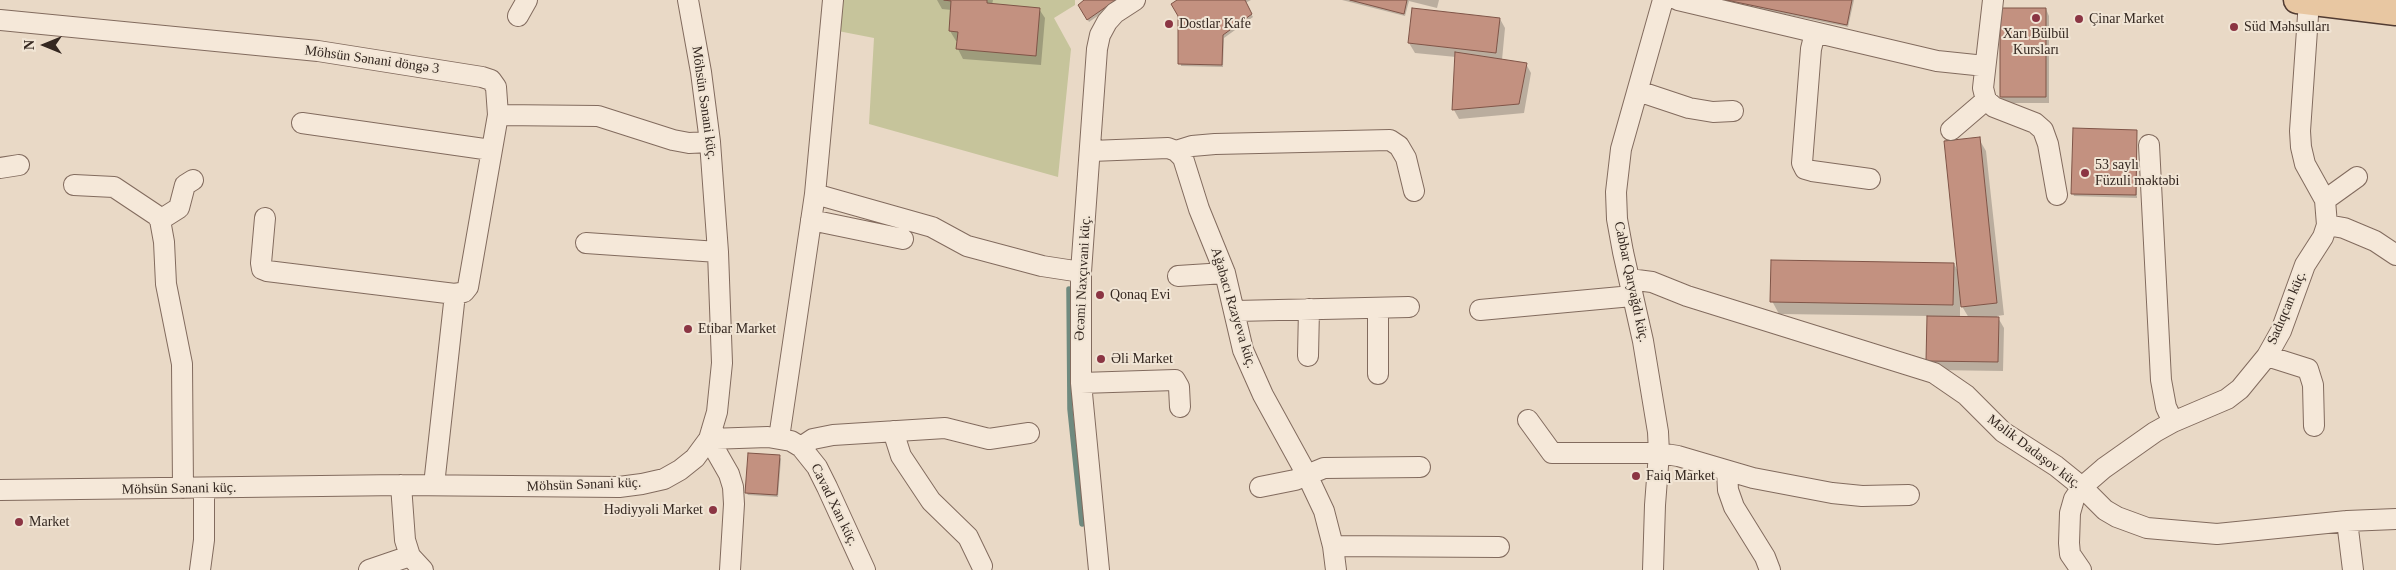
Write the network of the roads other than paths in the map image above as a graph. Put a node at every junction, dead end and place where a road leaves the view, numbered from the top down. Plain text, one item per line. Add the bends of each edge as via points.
1 (688, 0) edge
2 (833, 0) edge
3 (1135, 0) edge
4 (1663, 0) edge
5 (1678, 0) edge
6 (1993, 0) edge
7 (2303, 1) edge
8 (2396, 12) edge
9 (0, 20) edge
10 (1815, 33) junction
11 (1985, 66) junction
12 (1638, 92) junction
13 (1986, 100) junction
14 (1733, 111) dead end
15 (498, 116) junction
16 (302, 123) dead end
17 (1951, 130) dead end
18 (710, 142) junction
19 (2149, 145) dead end
20 (491, 150) junction
21 (1091, 151) junction
22 (1176, 151) junction
23 (2357, 177) dead end
24 (1870, 179) dead end
25 (193, 180) dead end
26 (74, 186) dead end
27 (1414, 192) dead end
28 (815, 194) junction
29 (2057, 195) dead end
30 (2325, 200) junction
31 (265, 218) dead end
32 (160, 220) junction
33 (811, 220) junction
34 (2327, 224) junction
35 (903, 239) dead end
36 (586, 243) dead end
37 (718, 252) junction
38 (2396, 255) edge
39 (1082, 272) junction
40 (1224, 273) junction
41 (1178, 276) dead end
42 (1631, 288) junction
43 (455, 294) junction
44 (1409, 307) dead end
45 (1378, 308) junction
46 (1309, 309) junction
47 (1480, 310) dead end
48 (1234, 311) junction
49 (1308, 356) dead end
50 (2267, 356) junction
51 (1378, 374) dead end
52 (1082, 383) junction
53 (1180, 407) dead end
54 (1528, 420) dead end
55 (2173, 422) junction
56 (2314, 426) dead end
57 (893, 431) junction
58 (1030, 433) dead end
59 (779, 438) junction
60 (709, 439) junction
61 (802, 447) junction
62 (1659, 452) junction
63 (1420, 467) dead end
64 (1727, 471) junction
65 (1307, 475) junction
66 (401, 485) junction
67 (434, 485) junction
68 (2082, 486) junction
69 (1260, 487) dead end
70 (183, 488) junction
71 (204, 488) junction
72 (0, 490) edge
73 (1909, 495) dead end
74 (2396, 519) edge
75 (2347, 521) junction
76 (1333, 546) junction
77 (1499, 547) dead end
78 (2076, 562) edge
79 (416, 563) edge
80 (982, 566) dead end
81 (200, 570) edge
82 (368, 570) edge
83 (730, 570) edge
84 (865, 570) edge
85 (1100, 570) edge
86 (1336, 570) edge
87 (1654, 570) edge
88 (1770, 570) edge
89 (2353, 570) edge

1 - 18 street, Möhsün Sənani küç.
2 - 28 street
3 - 21 street, Əcəmi Naxçıvani küç. via 1115,13 1100,35
4 - 12 street, Cabbar Qaryağdı küç.
5 - 10 street
6 - 11 street
7 - 8 main road
7 - 30 street, Sadıqcan küç. via 2301,147 2305,164
9 - 15 street, Möhsün Sənani döngə 3 via 318,52 482,77 491,80 496,87
10 - 11 street via 1937,61
10 - 24 street via 1802,163 1805,169 1812,171
11 - 13 street via 1983,88
12 - 14 street via 1689,108
12 - 42 street, Cabbar Qaryağdı küç. via 1617,171 1617,220
13 - 17 street
13 - 29 street via 2043,130
15 - 18 street via 598,116 673,140
15 - 20 street
16 - 20 street
18 - 37 street, Möhsün Sənani küç.
19 - 55 street via 2161,380 2166,407
20 - 43 street via 468,287 464,292
21 - 22 street via 1156,148
21 - 39 street, Əcəmi Naxçıvani küç.
22 - 27 street via 1215,144 1390,140 1399,146 1406,158
22 - 40 street, Ağabacı Rzayeva küç. via 1187,167 1199,209
23 - 30 street
25 - 32 street via 185,186 179,208
26 - 32 street via 114,187
28 - 33 street
28 - 39 street via 932,227 967,246 1042,266
30 - 34 street, Sadıqcan küç.
31 - 43 street via 262,269
32 - 70 street via 166,284 182,364
33 - 35 street
33 - 59 street
34 - 38 street via 2375,241
34 - 50 street, Sadıqcan küç. via 2317,248 2305,265 2288,315
36 - 37 street
37 - 60 street, Möhsün Sənani küç. via 720,390
39 - 52 street, Əcəmi Naxçıvani küç.
40 - 41 street
40 - 48 street, Ağabacı Rzayeva küç.
42 - 47 street, Məlik Dadaşov küç.
42 - 62 street, Cabbar Qaryağdı küç. via 1654,404
42 - 68 street, Məlik Dadaşov küç. via 1652,282 1687,296 1934,373 1966,395 2003,432
43 - 67 street
44 - 45 street
45 - 46 street
45 - 51 street
46 - 48 street
46 - 49 street
48 - 65 street, Ağabacı Rzayeva küç. via 1249,365
50 - 55 street, Sadıqcan küç. via 2227,399
50 - 56 street via 2308,369 2313,385
52 - 53 street via 1175,380 1180,387
52 - 85 street, Əcəmi Naxçıvani küç.
54 - 62 street via 1552,452
55 - 68 street, Sadıqcan küç.
57 - 58 street via 945,428 989,439
57 - 61 street via 821,436
57 - 80 street via 901,456 931,501 968,537
59 - 60 street
59 - 61 street
60 - 67 street, Möhsün Sənani küç. via 695,458 680,470 664,479 642,484 582,488
60 - 83 street via 733,487
61 - 84 street, Cavad Xan küç. via 828,487
62 - 64 street
62 - 87 street, Cabbar Qaryağdı küç.
63 - 65 street via 1336,467
64 - 73 street via 1832,493
64 - 88 street via 1728,490 1734,507
65 - 69 street
65 - 76 street, Ağabacı Rzayeva küç. via 1324,511
66 - 67 street, Möhsün Sənani küç.
66 - 71 street, Möhsün Sənani küç.
66 - 79 street via 403,524
68 - 75 street, Məlik Dadaşov küç. via 2117,517 2166,531 2217,534
68 - 78 street, Sadıqcan küç. via 2070,513
70 - 71 street, Möhsün Sənani küç.
70 - 72 street, Möhsün Sənani küç.
71 - 81 street via 204,540
74 - 75 street, Məlik Dadaşov küç.
75 - 89 street
76 - 77 street
76 - 86 street, Ağabacı Rzayeva küç.
79 - 82 street

